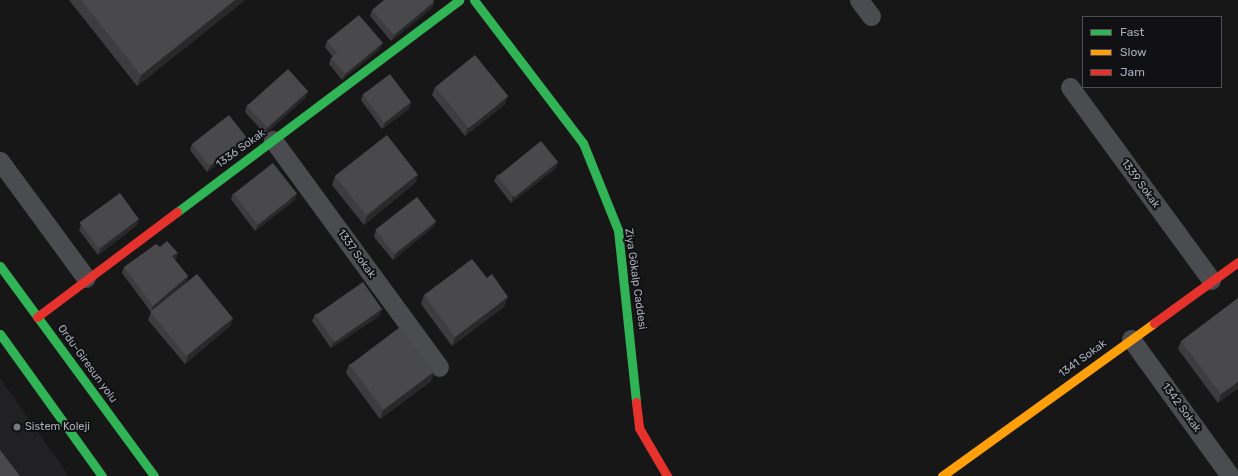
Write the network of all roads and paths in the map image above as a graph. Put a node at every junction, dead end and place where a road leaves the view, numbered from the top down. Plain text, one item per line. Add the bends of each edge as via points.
1 (459, 0) edge
2 (474, 0) edge
3 (859, 0) edge
4 (871, 16) dead end
5 (1070, 87) dead end
6 (273, 140) junction
7 (0, 161) edge
8 (1238, 262) edge
9 (0, 266) edge
10 (86, 278) junction
11 (1212, 280) junction
12 (36, 317) junction
13 (0, 334) edge
14 (1131, 339) junction
15 (439, 367) dead end
16 (102, 476) edge
17 (154, 476) edge
18 (667, 476) edge
19 (942, 476) edge
20 (1230, 476) edge

1 - 6 main road, 1336 Sokak
2 - 18 main road, Ziya Gökalp Caddesi via 583,143 618,230 639,428
3 - 4 street
5 - 11 street, 1339 Sokak
6 - 10 main road, 1336 Sokak
6 - 15 street, 1337 Sokak
7 - 10 street
8 - 11 main road, 1341 Sokak
9 - 12 main road, Ordu-Giresun yolu
10 - 12 main road, 1336 Sokak
11 - 14 main road, 1341 Sokak
12 - 17 main road, Ordu-Giresun yolu
13 - 16 main road
14 - 19 main road, 1341 Sokak
14 - 20 street, 1342 Sokak

